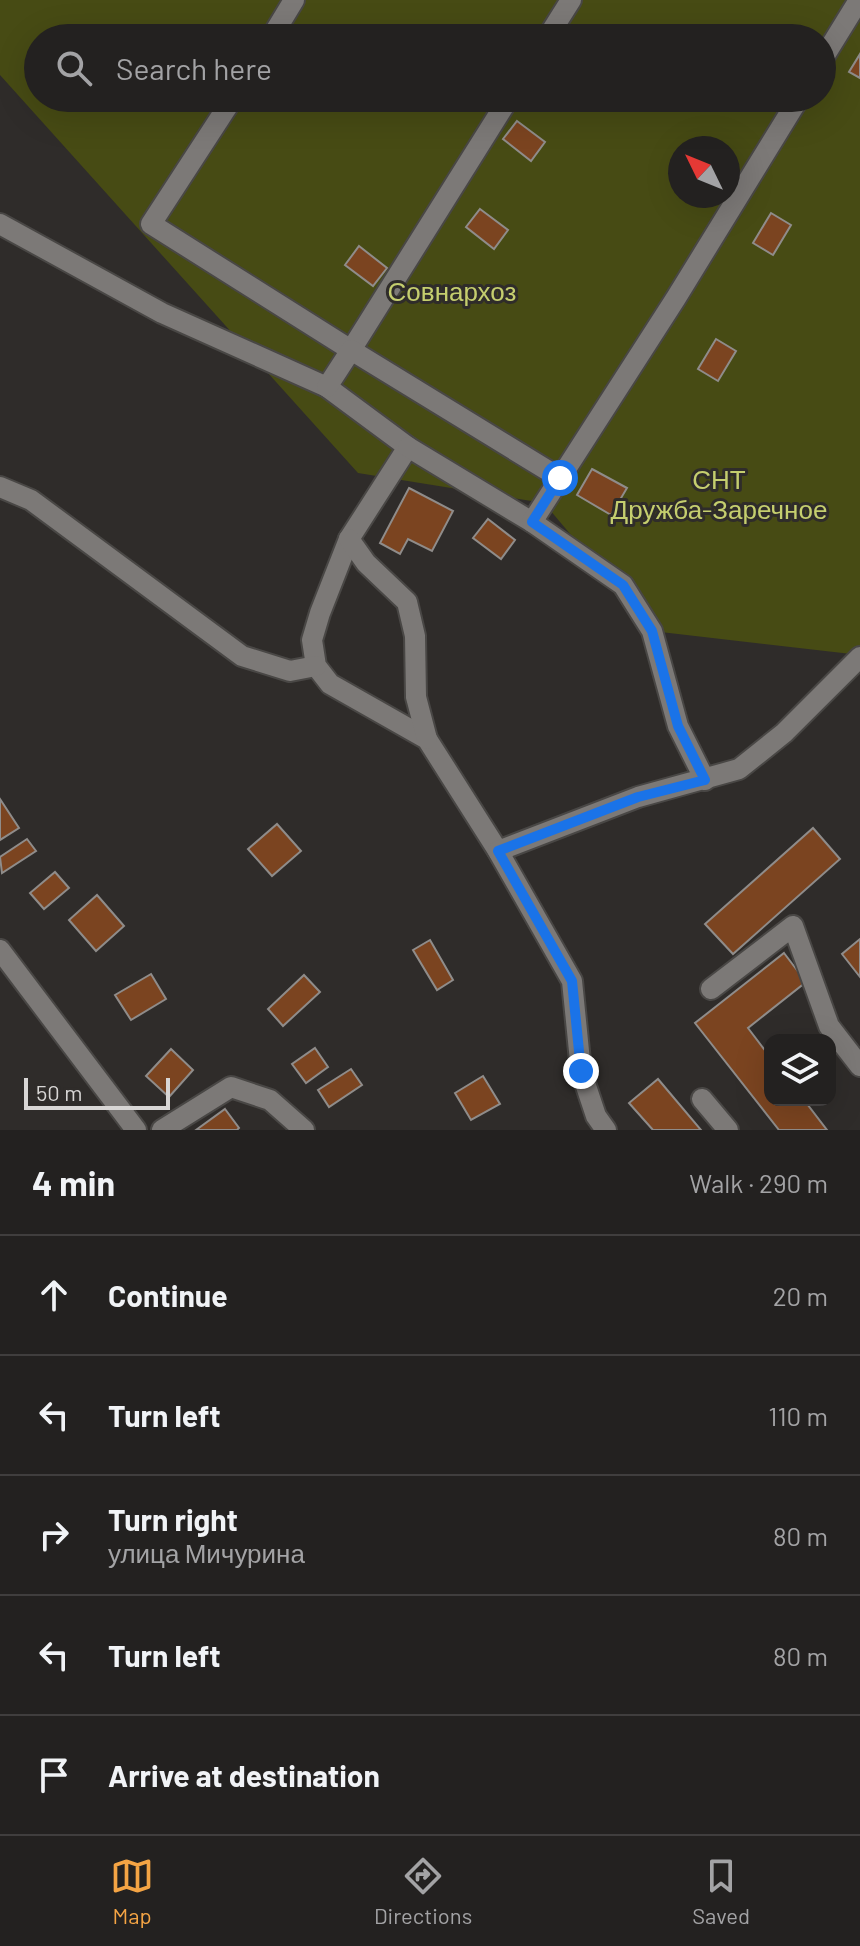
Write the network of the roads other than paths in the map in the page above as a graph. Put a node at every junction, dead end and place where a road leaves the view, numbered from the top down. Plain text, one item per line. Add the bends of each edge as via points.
1 (294, 0) edge
2 (571, 0) edge
3 (859, 0) edge
4 (279, 24) edge
5 (556, 24) edge
6 (836, 37) edge
7 (224, 112) edge
8 (500, 112) edge
9 (790, 112) edge
10 (0, 224) edge
11 (351, 350) junction
12 (327, 387) junction
13 (408, 447) junction
14 (560, 478) junction
15 (0, 487) edge
16 (532, 522) junction
17 (349, 539) junction
18 (860, 657) edge
19 (316, 666) junction
20 (427, 739) junction
21 (705, 780) junction
22 (498, 851) junction
23 (0, 950) edge
24 (711, 989) dead end
25 (860, 1066) edge
26 (702, 1099) dead end
27 (136, 1130) edge
28 (162, 1130) edge
29 (304, 1130) edge
30 (606, 1130) edge
31 (728, 1130) edge

1 - 4 street
2 - 5 street
3 - 6 street
7 - 11 street via 151,224
8 - 11 street
9 - 14 street
10 - 12 street via 162,313
11 - 12 street
11 - 14 street
12 - 13 street
13 - 16 street
13 - 17 street
14 - 16 street
15 - 19 street via 31,500 242,656 290,671
16 - 21 street via 623,585 652,631 678,726
17 - 19 street via 312,640
17 - 20 street via 407,602 415,636 416,697
18 - 21 street via 784,733 739,769
19 - 20 street via 330,684
20 - 22 street
21 - 22 street via 638,797
22 - 30 street via 572,981 581,1071
23 - 27 street
24 - 25 street via 793,926 829,1026
26 - 31 street
28 - 29 street via 231,1087 270,1100

